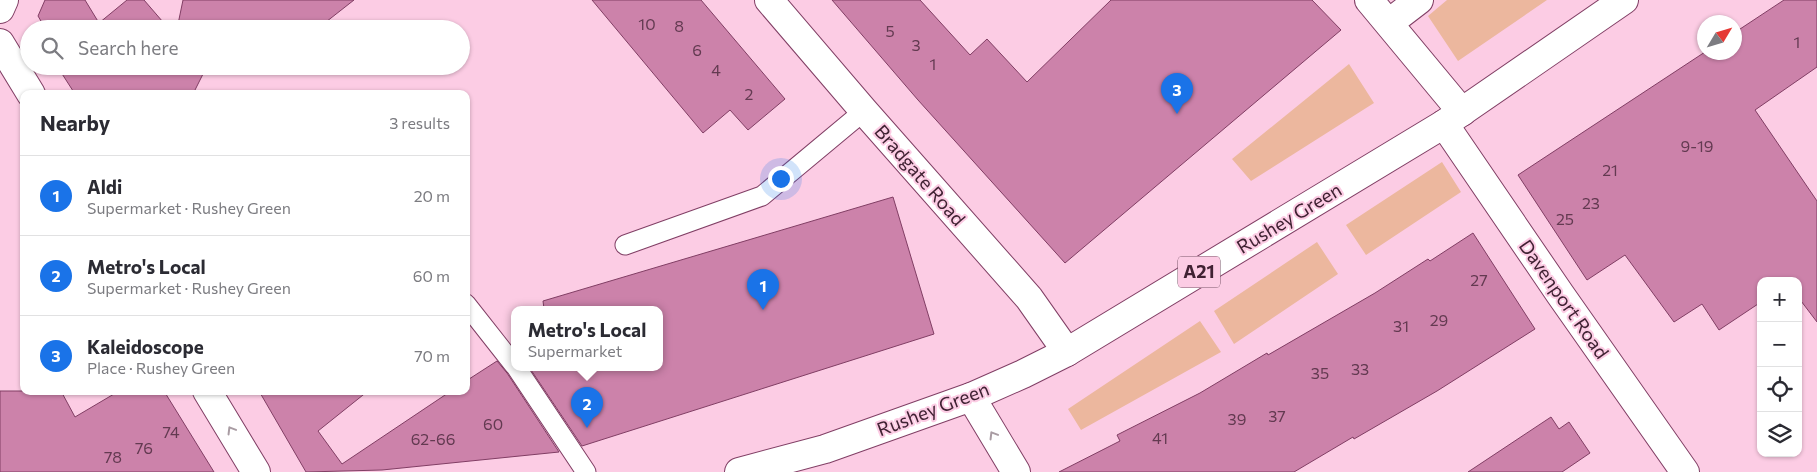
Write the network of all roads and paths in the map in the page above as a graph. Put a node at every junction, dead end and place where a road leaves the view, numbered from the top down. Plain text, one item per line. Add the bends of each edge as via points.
1 (4, 0) edge
2 (769, 0) edge
3 (1369, 0) edge
4 (1419, 0) edge
5 (1624, 0) edge
6 (0, 10) edge
7 (1389, 23) junction
8 (0, 43) edge
9 (29, 90) edge
10 (864, 111) junction
11 (1453, 118) junction
12 (625, 245) dead end
13 (470, 309) edge
14 (1067, 352) junction
15 (511, 361) edge
16 (518, 371) edge
17 (209, 395) edge
18 (971, 396) junction
19 (256, 472) edge
20 (586, 472) edge
21 (739, 472) edge
22 (1016, 472) edge
23 (1685, 472) edge

1 - 6 main road
2 - 10 main road, Bradgate Road
3 - 7 main road, Davenport Road
4 - 7 main road
5 - 11 main road, Rushey Green / A21
7 - 11 main road, Davenport Road
8 - 9 main road
10 - 12 lane via 762,196
10 - 14 main road, Bradgate Road via 1029,298
11 - 14 main road, Rushey Green / A21
11 - 23 main road, Davenport Road via 1560,294
13 - 15 lane
14 - 18 main road, Rushey Green / A21
16 - 20 lane
19 -> 17 main road
18 - 21 main road, Rushey Green / A21 via 825,449
22 -> 18 main road

